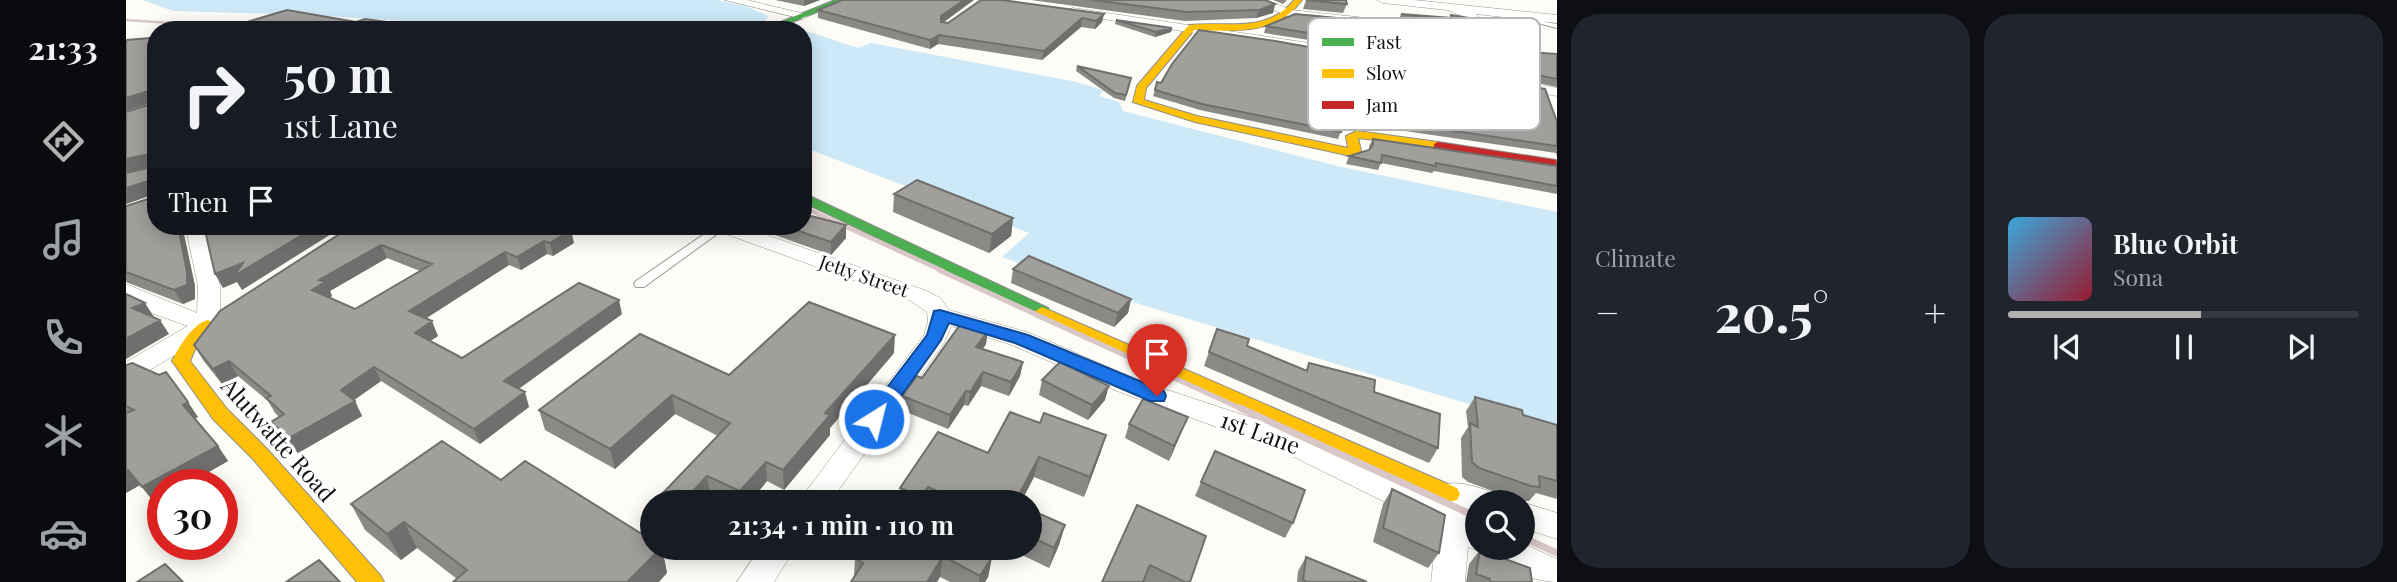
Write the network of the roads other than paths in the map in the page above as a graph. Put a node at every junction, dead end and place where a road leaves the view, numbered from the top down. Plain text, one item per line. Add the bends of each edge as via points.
1 (731, 0) edge
2 (842, 0) edge
3 (1256, 0) edge
4 (1383, 0) edge
5 (1294, 7) edge
6 (1451, 8) junction
7 (1066, 11) edge
8 (803, 15) junction
9 (1536, 17) joint
10 (1370, 18) edge
11 (1474, 18) edge
12 (1557, 19) edge
13 (1540, 20) edge
14 (787, 21) edge
15 (1557, 26) edge
16 (1192, 27) junction
17 (1308, 46) edge
18 (1556, 164) edge
19 (812, 201) edge
20 (197, 235) edge
21 (709, 235) edge
22 (747, 235) edge
23 (640, 284) dead end
24 (126, 291) edge
25 (230, 310) edge
26 (940, 315) junction
27 (208, 325) junction
28 (126, 373) edge
29 (822, 490) edge
30 (1453, 517) edge
31 (1535, 519) edge
32 (1557, 526) edge
33 (770, 560) edge
34 (1526, 560) edge
35 (1557, 575) edge
36 (372, 582) edge
37 (754, 582) edge
38 (1448, 582) edge

1 - 8 street
2 - 8 street
3 - 5 street
4 - 6 street
5 - 10 street
5 - 16 street via 1273,21
6 - 9 street
6 - 11 street
7 - 16 street
8 - 14 street
9 - 12 street
13 - 15 lane
16 - 17 street
16 - 18 street via 1141,88 1139,102 1143,106 1351,152 1355,151 1352,136 1357,134
19 - 30 street
20 - 27 street via 209,286
21 - 23 lane
22 - 26 street, Jetty Street via 919,296 936,304
24 - 27 street
25 - 27 street
26 - 29 street via 935,337
26 - 30 street, 1st Lane via 1021,339 1131,387 1288,441
27 - 28 street
27 - 36 street, Alutwatte Road via 181,361 220,414
30 - 38 street
31 - 32 street
33 - 37 street
34 - 35 street

